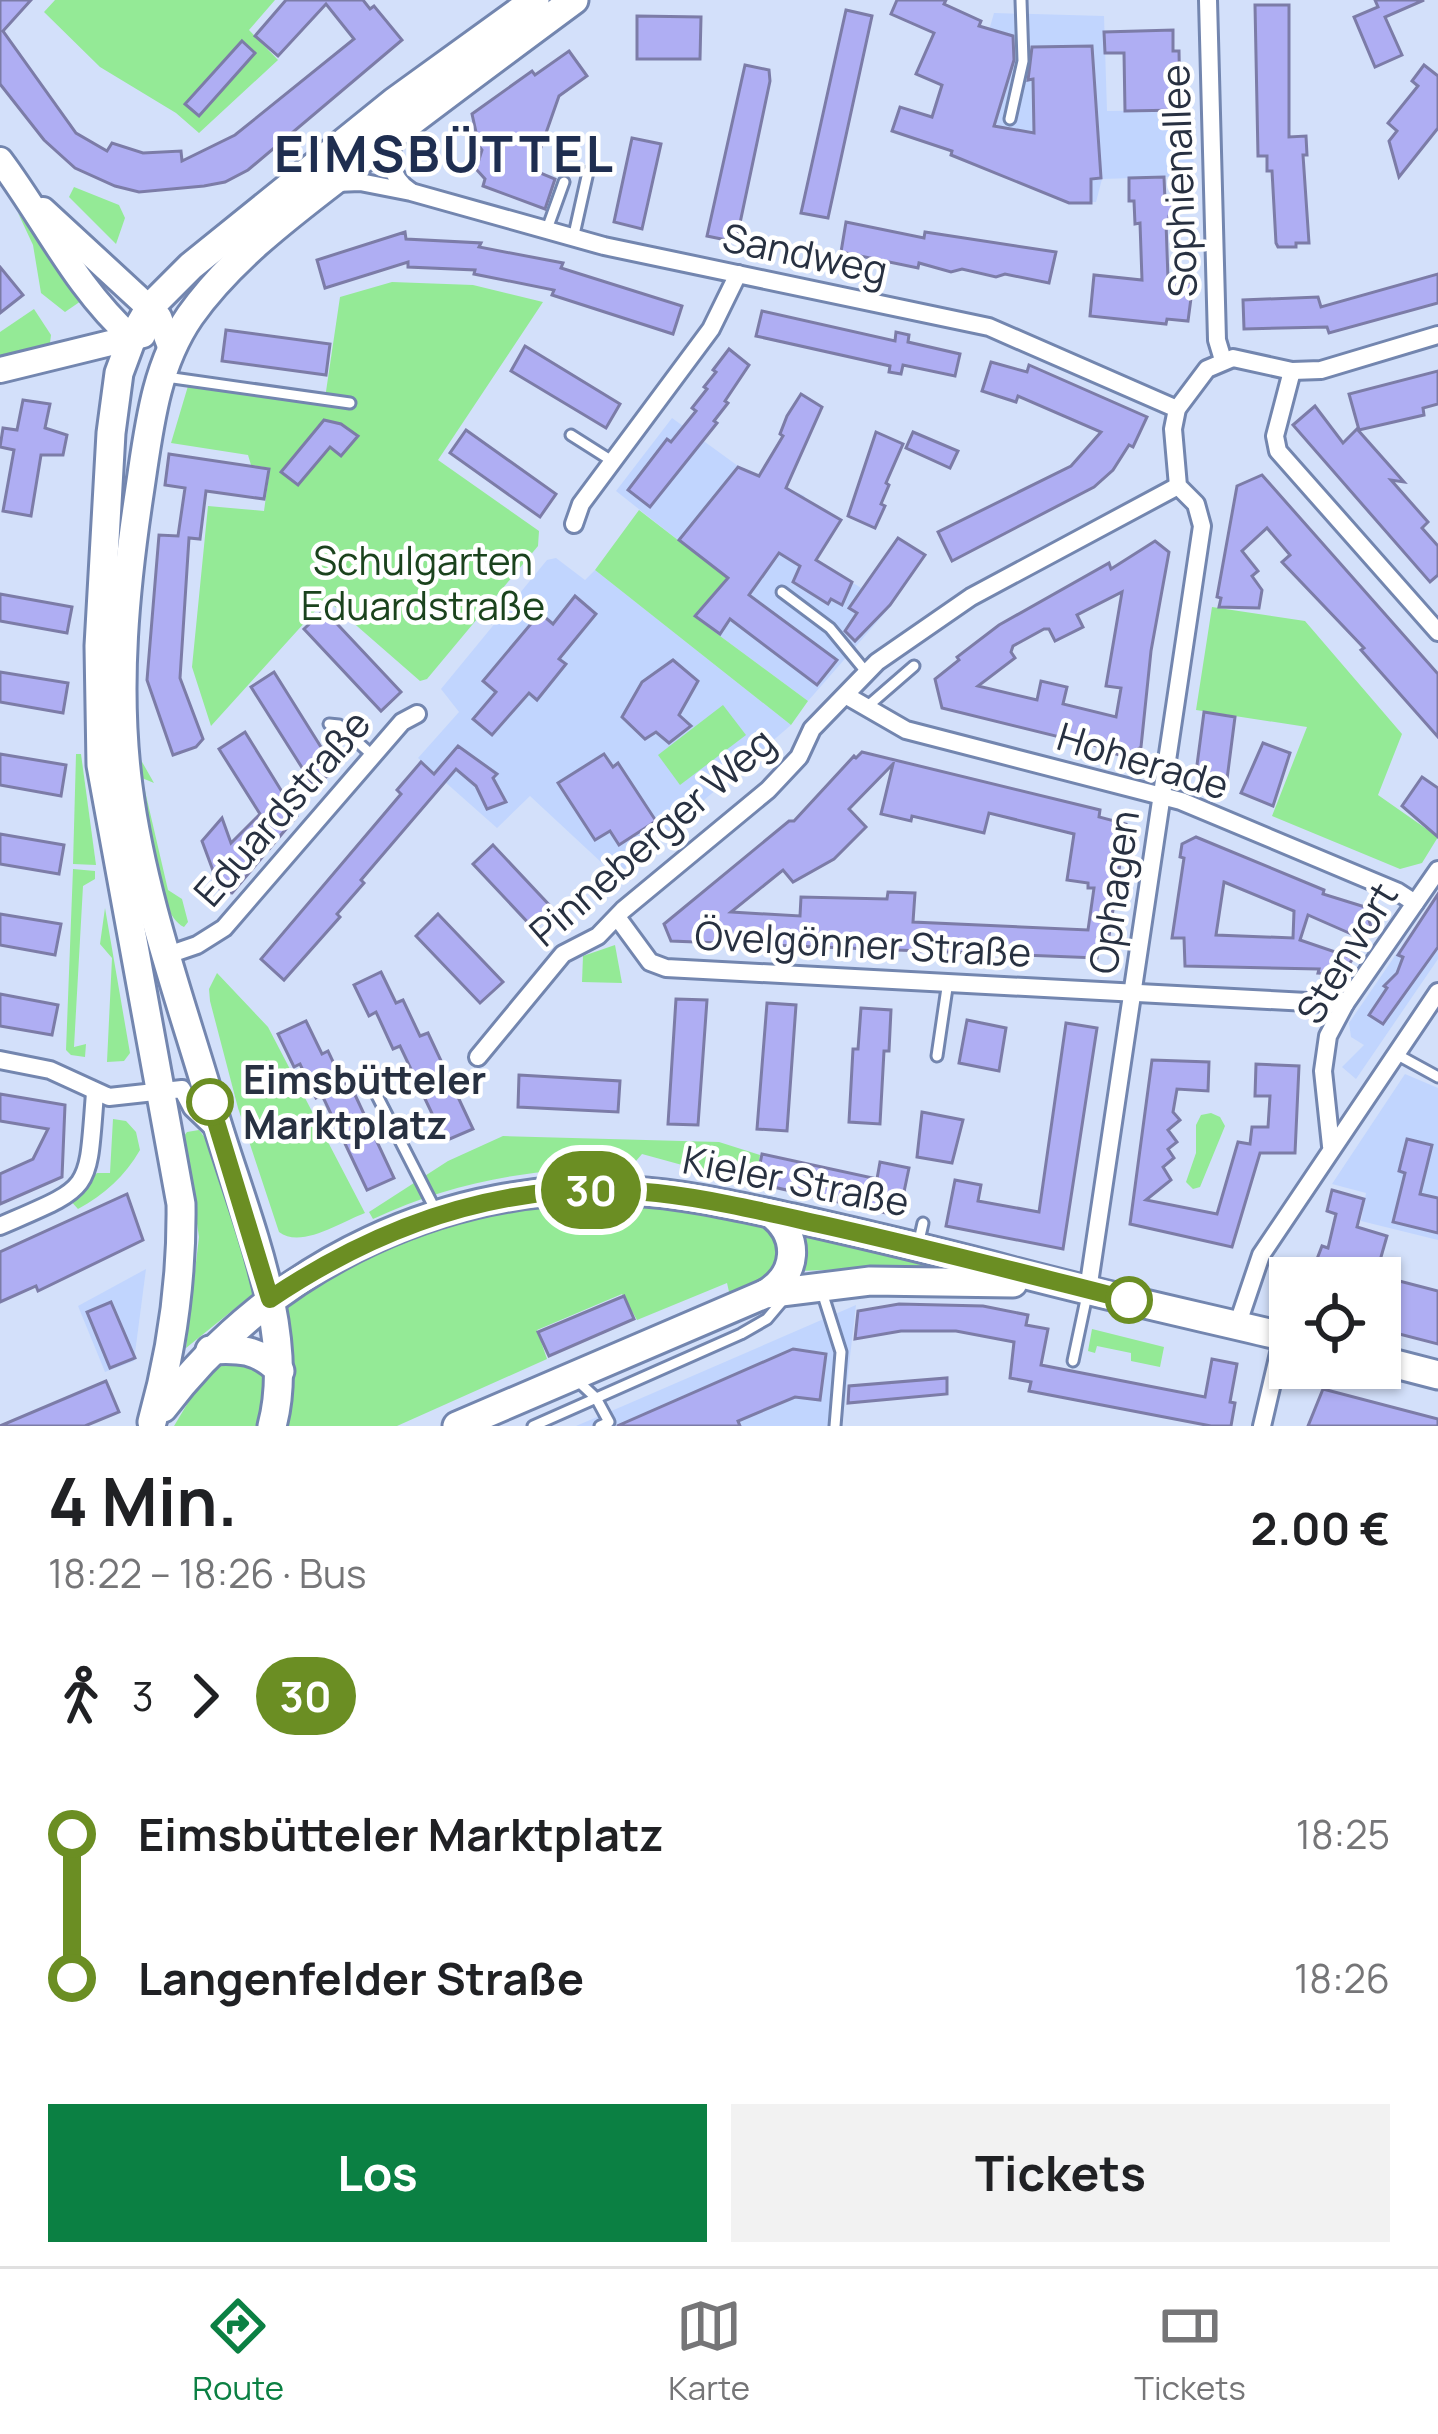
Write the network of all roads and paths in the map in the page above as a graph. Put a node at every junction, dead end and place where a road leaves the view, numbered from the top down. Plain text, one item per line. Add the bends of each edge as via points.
1 (535, 0) edge
2 (574, 0) edge
3 (1021, 0) edge
4 (1208, 0) edge
5 (1010, 119) dead end
6 (394, 134) junction
7 (0, 160) edge
8 (588, 172) dead end
9 (564, 182) dead end
10 (326, 187) junction
11 (411, 192) junction
12 (32, 201) junction
13 (546, 232) junction
14 (573, 239) junction
15 (738, 274) junction
16 (168, 335) junction
17 (1438, 335) edge
18 (132, 338) junction
19 (1223, 360) junction
20 (0, 370) edge
21 (1292, 371) junction
22 (350, 404) dead end
23 (1177, 409) junction
24 (571, 435) dead end
25 (613, 461) junction
26 (1178, 486) junction
27 (574, 524) dead end
28 (782, 592) dead end
29 (1438, 632) edge
30 (914, 665) dead end
31 (867, 673) junction
32 (847, 696) junction
33 (869, 705) junction
34 (418, 714) dead end
35 (329, 724) dead end
36 (373, 756) junction
37 (1161, 795) junction
38 (1438, 870) edge
39 (1415, 904) junction
40 (617, 917) junction
41 (134, 943) junction
42 (168, 955) junction
43 (948, 981) junction
44 (1133, 992) junction
45 (1438, 992) edge
46 (1345, 1004) junction
47 (1396, 1054) junction
48 (937, 1056) dead end
49 (478, 1057) dead end
50 (0, 1060) edge
51 (366, 1074) dead end
52 (1438, 1077) edge
53 (162, 1092) junction
54 (95, 1093) junction
55 (220, 1134) junction
56 (1331, 1146) junction
57 (770, 1213) junction
58 (437, 1214) junction
59 (0, 1226) edge
60 (1078, 1288) junction
61 (792, 1290) junction
62 (270, 1299) junction
63 (1237, 1326) junction
64 (1269, 1333) edge
65 (210, 1351) junction
66 (1073, 1361) dead end
67 (1401, 1365) edge
68 (280, 1371) junction
69 (1438, 1375) edge
70 (572, 1376) junction
71 (1272, 1389) edge
72 (596, 1398) junction
73 (508, 1404) junction
74 (152, 1424) edge
75 (539, 1425) edge
76 (272, 1426) edge
77 (457, 1426) edge
78 (600, 1426) edge
79 (836, 1426) edge
80 (1262, 1426) edge

1 - 16 main road via 191,266
2 - 6 main road
3 - 5 lane via 1023,61
4 - 19 street, Sophienallee via 1216,340
6 - 10 main road
6 - 11 street via 393,173
7 - 12 street
8 - 14 lane
9 - 13 lane
10 - 11 street, Sandweg via 348,182
10 - 16 main road
11 - 13 street, Sandweg
12 - 16 street
12 - 18 street via 75,274
13 - 14 street, Sandweg
14 - 15 street, Sandweg
15 - 23 street, Sandweg via 989,327
15 - 25 street via 711,329
16 - 18 main road
16 - 22 lane
16 - 42 main road via 130,565 122,702 132,813
17 - 21 street
18 - 20 street
18 - 41 main road via 110,433 98,687 105,796
19 - 21 street
19 - 23 street via 1205,370
21 - 29 street via 1278,451
23 - 26 street
24 - 25 lane
25 - 27 street
26 - 31 street, Pinneberger Weg via 971,597
26 - 37 street, Ophagen via 1196,504 1202,526
28 - 31 lane via 830,628
30 - 33 lane
31 - 32 street, Pinneberger Weg
32 - 33 street, Hoherade
32 - 40 street, Pinneberger Weg via 768,790
33 - 37 street, Hoherade via 906,730
34 - 36 street, Eduardstraße
35 - 36 lane
36 - 42 street, Eduardstraße via 224,928
37 - 39 street, Hoherade
37 - 44 street, Ophagen
38 - 39 street, Stenvort
39 - 46 street, Stenvort
40 - 43 street, Övelgönner Straße via 650,962 666,968
40 - 49 street, Pinneberger Weg via 563,955
41 - 42 street via 147,958
41 - 53 main road
42 - 55 main road
43 - 44 street, Övelgönner Straße
43 - 48 lane
44 - 46 street, Övelgönner Straße
44 - 60 street, Ophagen
45 - 47 street
46 - 56 street, Stenvort via 1328,1036 1323,1071
47 - 52 lane
47 - 56 street
50 - 54 street via 50,1070
51 - 58 lane
53 - 54 street
53 - 55 street via 182,1089
53 - 74 main road via 182,1248
54 - 59 street via 83,1181
55 - 62 main road
56 - 63 street via 1261,1255
57 - 58 main road, Kieler Straße via 601,1190
57 - 60 main road, Kieler Straße via 920,1234
57 - 61 main road via 787,1231 792,1255 784,1278
58 - 62 main road, Kieler Straße via 381,1234
60 - 61 main road, Kieler Straße via 941,1279
60 - 63 main road, Kieler Straße
60 - 66 lane
61 - 70 main road, Kieler Straße
61 - 72 lane via 741,1334
61 - 79 lane via 841,1352
62 - 65 main road, Kieler Straße
62 - 68 main road
63 - 64 main road, Kieler Straße
65 - 68 main road via 249,1350
65 - 74 main road, Kieler Straße
67 - 69 main road
68 - 76 main road
70 - 72 lane
70 - 73 main road, Kieler Straße
71 - 80 street
72 - 75 lane
72 - 78 lane via 609,1422
73 - 75 lane
73 - 77 main road, Kieler Straße

